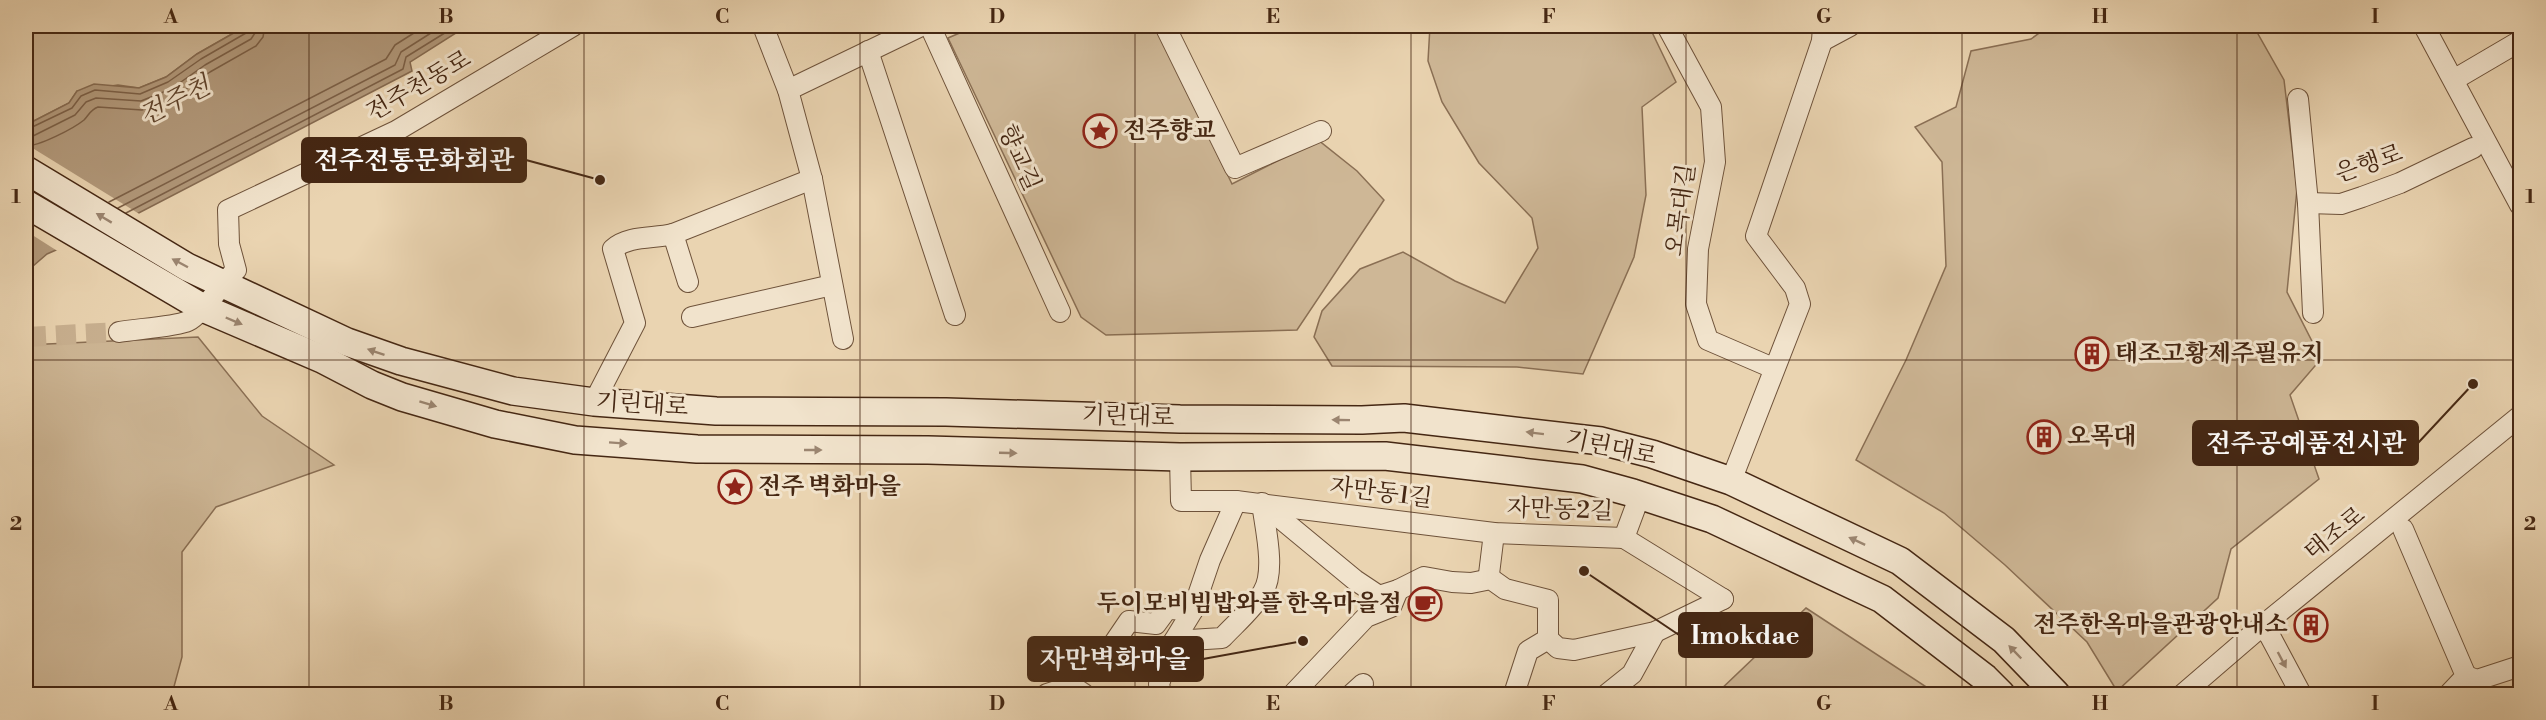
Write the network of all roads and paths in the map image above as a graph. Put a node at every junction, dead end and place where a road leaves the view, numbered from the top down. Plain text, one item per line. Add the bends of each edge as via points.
1 (573, 26) edge
2 (763, 26) edge
3 (921, 26) edge
4 (930, 26) edge
5 (1165, 26) edge
6 (1667, 26) edge
7 (1850, 26) edge
8 (2424, 26) edge
9 (1822, 33) edge
10 (2520, 41) edge
11 (868, 51) junction
12 (2462, 75) dead end
13 (788, 90) junction
14 (2298, 99) dead end
15 (1321, 131) dead end
16 (2473, 148) dead end
17 (26, 170) edge
18 (812, 179) junction
19 (2307, 202) junction
20 (26, 204) edge
21 (2520, 205) edge
22 (673, 234) junction
23 (688, 282) dead end
24 (222, 283) junction
25 (832, 285) junction
26 (203, 308) junction
27 (1060, 312) dead end
28 (2313, 313) dead end
29 (955, 315) dead end
30 (692, 317) dead end
31 (118, 332) tunnel mouth
32 (843, 339) dead end
33 (1773, 368) junction
34 (594, 402) junction
35 (2520, 416) edge
36 (1180, 457) junction
37 (1731, 481) junction
38 (1640, 495) junction
39 (1236, 501) junction
40 (1262, 503) junction
41 (2403, 529) dead end
42 (1494, 533) junction
43 (1624, 538) junction
44 (1491, 579) junction
45 (1398, 590) junction
46 (1193, 610) junction
47 (2262, 626) junction
48 (1654, 632) junction
49 (1548, 639) junction
50 (1174, 641) junction
51 (2520, 666) edge
52 (2466, 676) junction
53 (1078, 690) edge
54 (1047, 694) edge
55 (1161, 694) edge
56 (1293, 694) edge
57 (1514, 694) edge
58 (1606, 694) edge
59 (2001, 694) edge
60 (2056, 694) edge
61 (2183, 694) edge
62 (2301, 694) edge
63 (2449, 694) edge

1 - 24 street, 전주천동로 via 396,131 228,210 236,270
2 - 13 street
3 - 11 street
4 - 27 street, 향교길
5 - 15 street via 1235,168
6 - 33 street, 오목대길 via 1711,107 1714,162 1698,249 1696,304 1708,340
7 - 9 street
8 - 21 street
9 - 33 street via 1756,236 1795,288 1800,304
10 - 12 street
11 - 13 street
11 - 29 street
13 - 18 street
14 - 19 street, 은행로
16 - 19 street, 은행로 via 2400,183 2341,204
24 -> 17 street, 기린대로 via 154,248
18 - 22 street
18 - 25 street
19 - 28 street
20 - 26 street, 기린대로
22 - 23 street
22 - 34 street via 626,241 614,249 635,323
24 - 26 street
34 -> 24 street, 기린대로 via 513,391 401,361 347,342
25 - 30 street
25 - 32 street
26 - 31 street via 189,321
26 -> 36 street, 기린대로 via 402,397 495,424 575,440 697,449
33 - 37 street
37 -> 34 street, 기린대로 via 1601,441 1404,418 1204,419 716,411
35 - 47 street, 태조로
36 - 38 street, 기린대로 via 1385,456 1582,479
36 - 39 street, 자만동1길 via 1180,501
60 -> 37 street, 기린대로 via 2004,640 1900,561
38 - 43 street, 자만동2길
38 - 59 street, 기린대로 via 1712,519 1882,599
39 - 40 street, 자만동1길
39 - 46 street
40 - 42 street, 자만동1길
40 - 45 street via 1371,591 1379,596
40 - 50 street via 1269,562 1263,594 1222,638
41 - 52 street, 태조로
42 - 43 street, 자만동2길
42 - 44 street, 자만동2길
43 - 48 street via 1723,599
44 - 45 street via 1471,583 1424,577
44 - 49 street via 1505,589 1548,600
45 - 56 street via 1390,607 1366,617
46 - 50 street
46 - 53 street via 1167,609 1156,624 1129,621 1110,649 1071,668
47 - 61 street, 태조로
47 -> 62 street
48 - 49 street via 1574,650 1558,648
48 - 58 street via 1632,674
49 - 57 street via 1528,651
50 - 55 street via 1159,684
51 - 52 street via 2477,680
52 - 63 street
53 - 54 street

